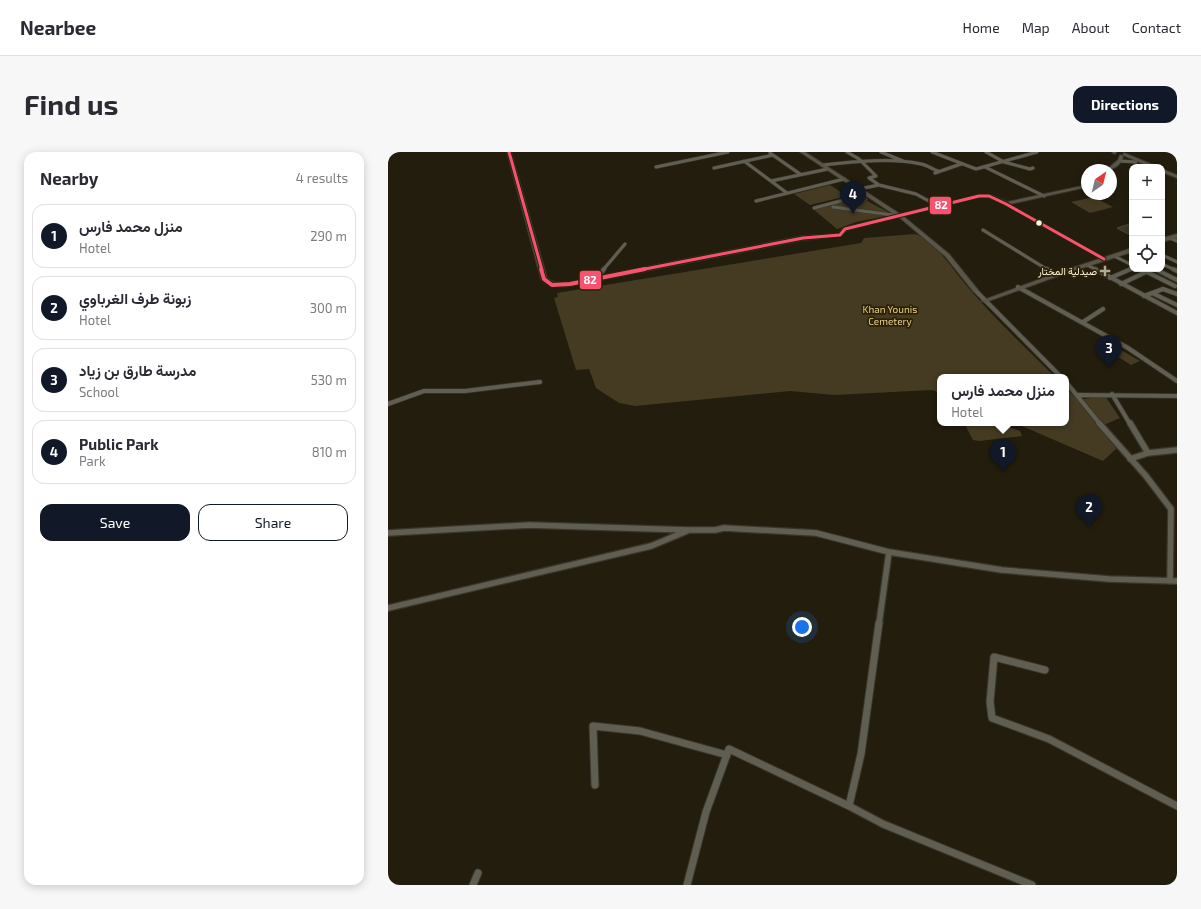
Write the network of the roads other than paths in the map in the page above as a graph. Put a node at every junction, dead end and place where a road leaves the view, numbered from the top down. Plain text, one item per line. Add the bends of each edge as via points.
1 (509, 152) edge
2 (728, 152) edge
3 (768, 152) edge
4 (802, 152) edge
5 (848, 152) edge
6 (881, 152) edge
7 (932, 152) edge
8 (986, 152) edge
9 (1037, 152) edge
10 (1118, 154) edge
11 (773, 155) junction
12 (744, 161) junction
13 (861, 161) junction
14 (905, 162) junction
15 (1004, 162) junction
16 (961, 164) junction
17 (1112, 164) edge
18 (1140, 164) edge
19 (1146, 164) edge
20 (822, 165) junction
21 (656, 167) dead end
22 (985, 167) junction
23 (714, 168) dead end
24 (1033, 168) dead end
25 (828, 169) junction
26 (938, 172) junction
27 (1165, 172) edge
28 (934, 173) dead end
29 (800, 174) junction
30 (1165, 174) edge
31 (1177, 178) edge
32 (844, 179) junction
33 (771, 181) junction
34 (879, 185) junction
35 (1081, 187) edge
36 (859, 189) junction
37 (787, 193) junction
38 (867, 194) junction
39 (1044, 196) junction
40 (756, 201) dead end
41 (1006, 204) junction
42 (938, 206) junction
43 (814, 208) dead end
44 (833, 208) dead end
45 (900, 216) junction
46 (983, 230) dead end
47 (1177, 236) edge
48 (1170, 238) junction
49 (1165, 239) edge
50 (1177, 241) edge
51 (626, 244) dead end
52 (1129, 252) edge
53 (1114, 256) junction
54 (1165, 256) edge
55 (1104, 259) junction
56 (1177, 262) edge
57 (1129, 264) edge
58 (1086, 265) junction
59 (1166, 266) joint
60 (1129, 270) edge
61 (1177, 271) edge
62 (1124, 272) junction
63 (1146, 272) joint
64 (1160, 272) edge
65 (1056, 275) junction
66 (1134, 277) junction
67 (1110, 278) junction
68 (596, 279) junction
69 (1177, 280) edge
70 (1121, 284) junction
71 (1176, 285) edge
72 (1018, 287) junction
73 (1168, 289) junction
74 (975, 290) joint
75 (1152, 293) junction
76 (1177, 294) edge
77 (1144, 296) junction
78 (984, 301) junction
79 (1177, 305) edge
80 (1103, 309) dead end
81 (1177, 312) edge
82 (1083, 322) junction
83 (1058, 374) edge
84 (1177, 380) edge
85 (540, 382) dead end
86 (1069, 385) edge
87 (1112, 394) junction
88 (1078, 395) junction
89 (1177, 396) edge
90 (388, 404) edge
91 (1177, 450) edge
92 (1148, 453) junction
93 (1130, 459) junction
94 (688, 530) junction
95 (388, 533) edge
96 (889, 552) junction
97 (1170, 581) junction
98 (1177, 581) edge
99 (388, 608) edge
100 (1045, 670) dead end
101 (726, 755) junction
102 (595, 786) dead end
103 (850, 806) junction
104 (1177, 806) edge
105 (478, 874) dead end
106 (473, 885) edge
107 (687, 885) edge
108 (1032, 885) edge

1 - 68 street via 544,279 555,285
2 - 21 street
3 - 11 street
4 - 20 street
5 - 13 street
6 - 14 street
7 - 16 street
8 - 15 street
9 - 15 street
10 - 17 street
10 - 18 street
10 - 19 street
11 - 12 street
11 - 29 street
12 - 23 street
12 - 33 street
13 - 14 street
13 - 20 street
13 - 34 street via 876,176 869,178
14 - 26 street via 921,164
15 - 22 street
15 - 24 street
16 - 22 street via 976,169
16 - 26 street
20 - 25 street
22 - 39 street
25 - 29 street
25 - 32 street
26 - 28 street
27 - 31 street
29 - 33 street
30 - 31 street
32 - 36 street
32 - 37 street
33 - 37 street
34 - 36 street
34 - 42 street via 916,194
35 - 39 street
36 - 38 street
37 - 40 street
38 - 43 street
38 - 45 street
39 - 41 street
41 - 42 street via 984,196
41 - 55 street
42 - 45 street
44 - 45 street
45 - 68 street via 845,229 840,235 803,238
45 - 74 street via 946,255
46 - 65 street
47 - 48 street
48 - 49 street
48 - 50 street
51 - 68 street
52 - 53 street
53 - 55 street
53 - 57 street
54 - 56 street
55 - 58 street
56 - 59 street
58 - 65 street
58 - 67 street
59 - 61 street
60 - 62 street
62 - 66 street
62 - 67 street
63 - 66 street
63 - 71 street
64 - 69 street
65 - 72 street
66 - 70 street
67 - 70 street
70 - 77 street
71 - 73 street
72 - 78 street
72 - 82 street
73 - 75 street
73 - 76 street
74 - 78 street
75 - 77 street
75 - 79 street
77 - 81 street
78 - 83 street
80 - 82 street
82 - 84 street
85 - 90 street via 465,391 424,392
86 - 88 street
87 - 88 street
87 - 89 street
87 - 92 street
88 - 93 street
91 - 92 street
92 - 93 street
93 - 97 street via 1172,509
94 - 95 street via 529,525
94 - 96 street via 724,528 816,533
94 - 99 street via 651,546
96 - 97 street via 1002,570
96 - 103 street via 861,754
97 - 98 street
100 - 104 street via 994,657 990,702 992,718 1049,738
101 - 102 street via 640,731 593,726
101 - 103 street via 729,749
101 - 107 street via 706,812
103 - 108 street via 883,824
105 - 106 street

